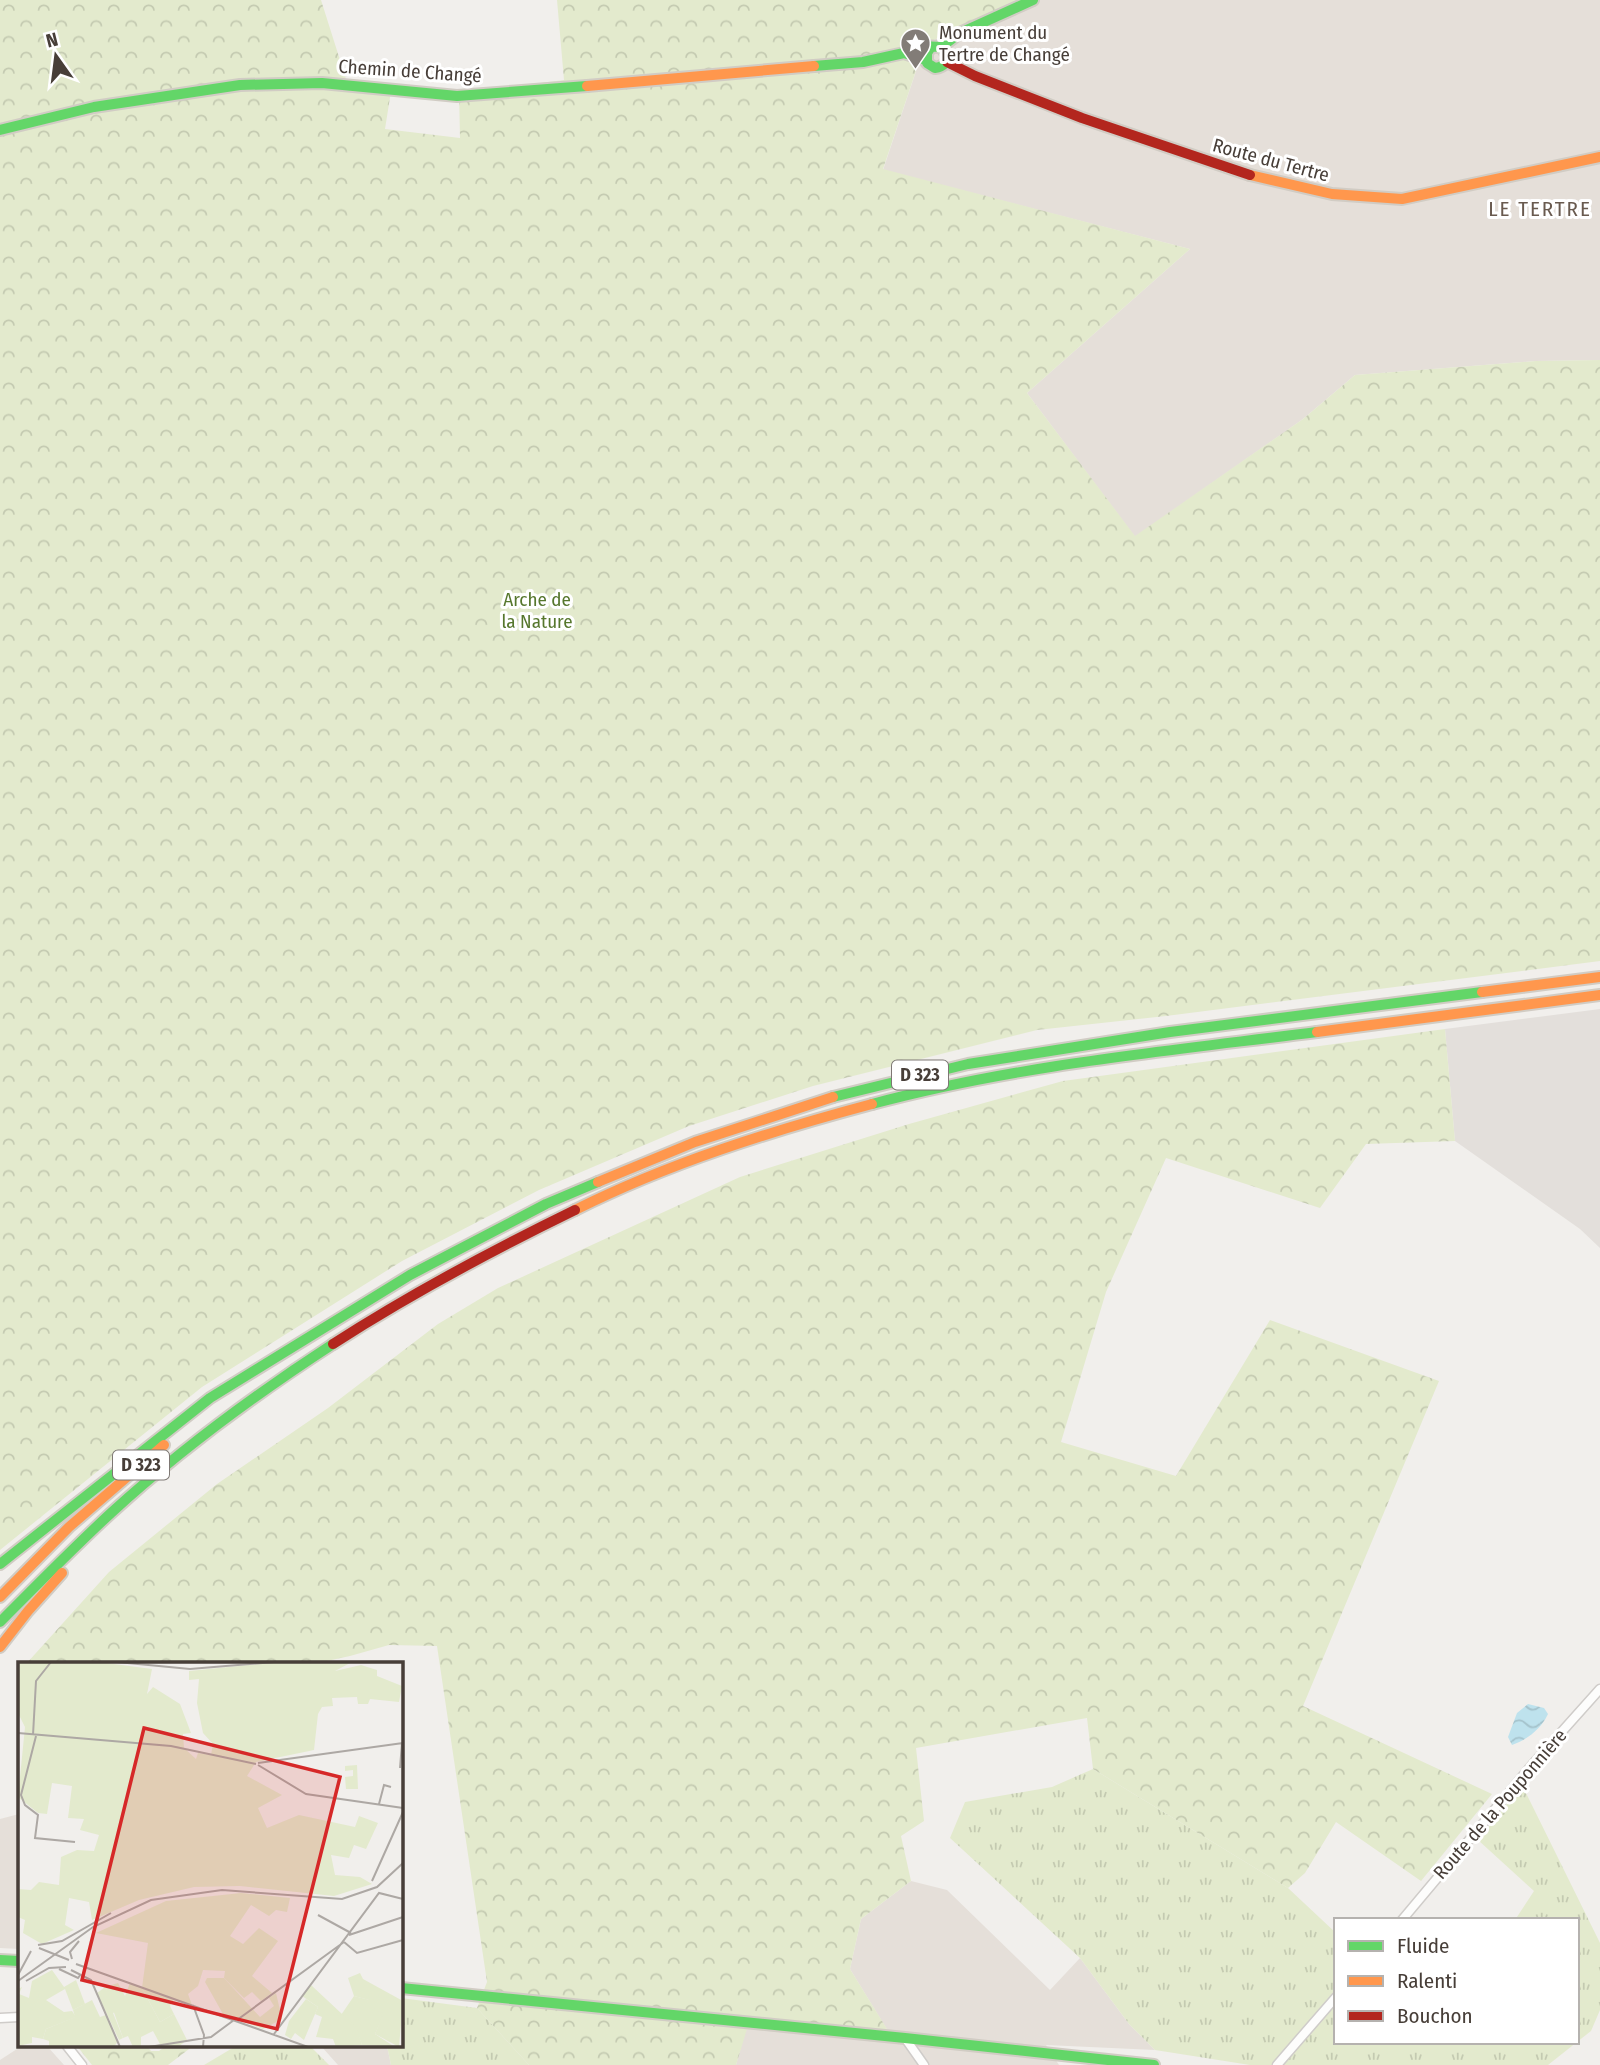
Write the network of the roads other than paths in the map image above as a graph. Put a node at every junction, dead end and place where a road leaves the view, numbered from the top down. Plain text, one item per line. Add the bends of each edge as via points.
1 (1033, 0) edge
2 (936, 47) junction
3 (904, 53) junction
4 (926, 60) junction
5 (947, 62) junction
6 (0, 130) edge
7 (1600, 157) edge
8 (1600, 977) edge
9 (1600, 995) edge
10 (294, 1348) junction
11 (112, 1512) junction
12 (0, 1564) edge
13 (0, 1597) edge
14 (0, 1622) edge
15 (0, 1647) edge
16 (1600, 1689) edge
17 (1404, 1918) edge
18 (402, 1988) edge
19 (1334, 1999) edge
20 (18, 2017) edge
21 (0, 2018) edge
22 (905, 2038) junction
23 (69, 2048) edge
24 (82, 2065) edge
25 (924, 2065) edge
26 (1154, 2065) edge
27 (1277, 2065) edge

1 - 2 main road
2 - 3 main road, Chemin de Changé
2 - 4 main road via 926,53
2 - 5 main road via 947,55
3 - 4 main road
3 - 6 main road, Chemin de Changé via 863,62 457,96 321,83 240,85 94,107
4 - 5 main road via 935,68
5 - 7 main road, Route du Tertre via 1064,113 1282,185 1327,195 1402,200
8 - 10 main road, D 323 via 1170,1032 968,1064 818,1101 695,1142 546,1205 410,1275
9 - 11 main road, D 323 via 1041,1069 904,1096 753,1139 596,1200 416,1291 243,1405
10 - 12 main road via 210,1398
10 - 13 main road, D 323 via 178,1433 69,1527
11 - 14 main road, D 323
11 - 15 main road via 102,1530
16 - 17 street, Route de la Pouponnière
18 - 22 main road
19 - 27 street
20 - 21 street
22 - 25 street
22 - 26 main road
23 - 24 street

